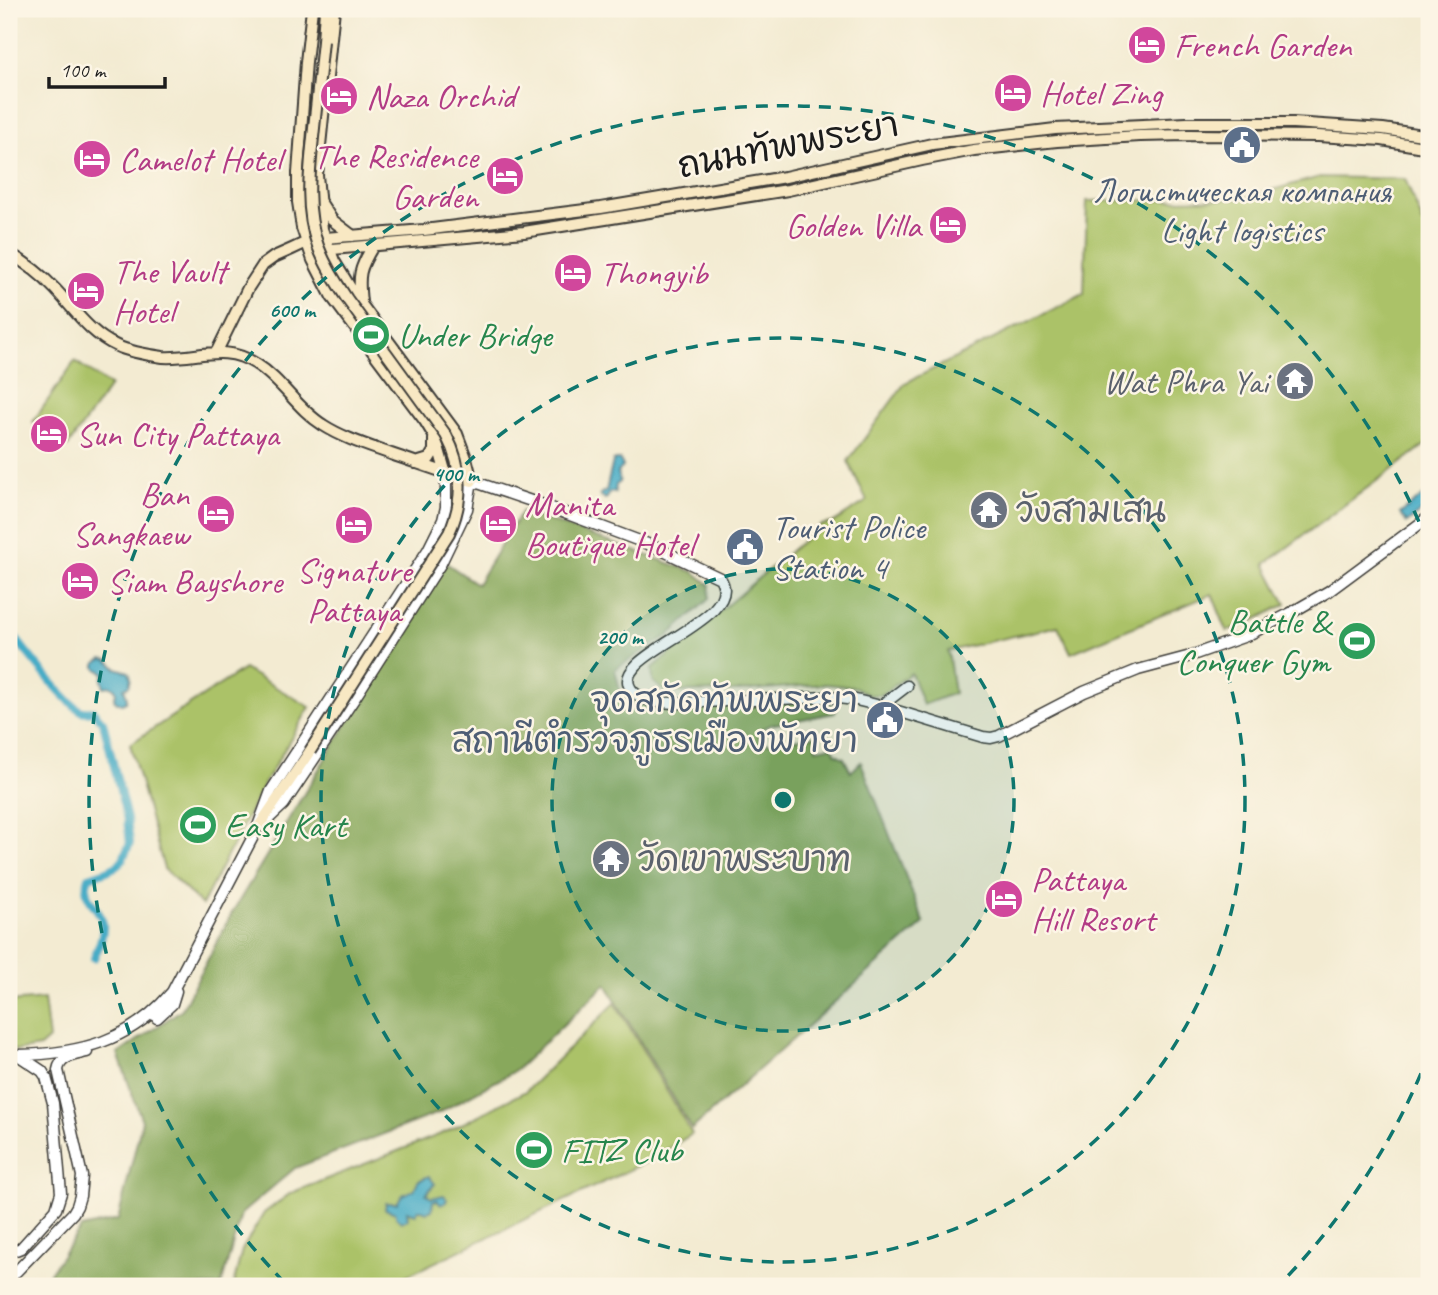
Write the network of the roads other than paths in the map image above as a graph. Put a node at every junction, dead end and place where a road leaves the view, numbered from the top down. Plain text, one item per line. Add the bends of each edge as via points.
1 (312, 9) edge
2 (325, 9) edge
3 (334, 9) edge
4 (1429, 136) edge
5 (1429, 148) edge
6 (298, 173) junction
7 (317, 175) junction
8 (780, 178) junction
9 (783, 191) junction
10 (319, 201) junction
11 (353, 236) junction
12 (402, 237) junction
13 (327, 243) junction
14 (373, 246) junction
15 (308, 247) junction
16 (9, 253) edge
17 (360, 302) junction
18 (342, 312) junction
19 (216, 352) junction
20 (441, 411) junction
21 (425, 421) junction
22 (434, 436) junction
23 (416, 463) junction
24 (446, 474) junction
25 (472, 481) junction
26 (1429, 517) edge
27 (428, 550) junction
28 (444, 558) junction
29 (907, 686) dead end
30 (881, 706) junction
31 (257, 829) junction
32 (178, 980) junction
33 (9, 1255) edge
34 (10, 1280) edge

1 - 6 main road
2 - 31 main road, bridge via 310,168 314,234 334,278 446,435 457,461 460,491 449,533
3 - 7 main road
4 - 8 main road, ถนนทัพพระยา via 1293,123 1055,129 932,144
5 - 9 main road, ถนนทัพพระยา via 1318,136 1057,141 974,150
6 - 7 main road via 309,178
6 - 15 main road via 300,215
7 - 10 main road
8 - 9 main road
8 - 12 main road, ถนนทัพพระยา
9 - 12 main road, ถนนทัพพระยา via 524,232
10 - 11 main road via 332,220
10 - 13 main road
11 - 12 main road, ถนนทัพพระยา
11 - 13 main road, ถนนทัพพระยา
12 - 14 main road, ถนนทัพพระยา
13 - 14 main road, ถนนทัพพระยา
13 - 15 main road, ถนนทัพพระยา
13 - 17 main road
14 - 17 main road via 359,273
15 - 18 main road
15 - 19 main road, ถนนทัพพระยา via 263,265
16 - 19 main road via 54,287 97,335 118,346 164,357
17 - 18 main road via 347,302
17 - 20 main road
18 - 21 main road
19 - 23 main road via 257,364 323,425
20 - 21 main road via 437,422
20 - 25 main road via 457,433
21 - 22 main road
22 - 23 main road via 429,459
22 - 24 main road
23 - 24 main road
24 - 25 main road
24 - 27 street via 443,520
25 - 28 street via 467,509
25 - 30 street via 653,546 720,578 722,601 630,673 629,685 641,697 676,702 819,696
26 - 30 street via 1329,591 1246,636 1138,670 999,736 983,737
27 - 28 street via 437,550
27 - 31 street via 271,791
28 - 31 street via 284,804
29 - 30 street
31 - 32 street
32 - 33 street via 152,1014 117,1036 47,1054 18,1055 46,1077 61,1193 56,1209
32 - 34 street via 172,1004 130,1038 59,1064 82,1176 80,1196 73,1213
33 - 34 street

